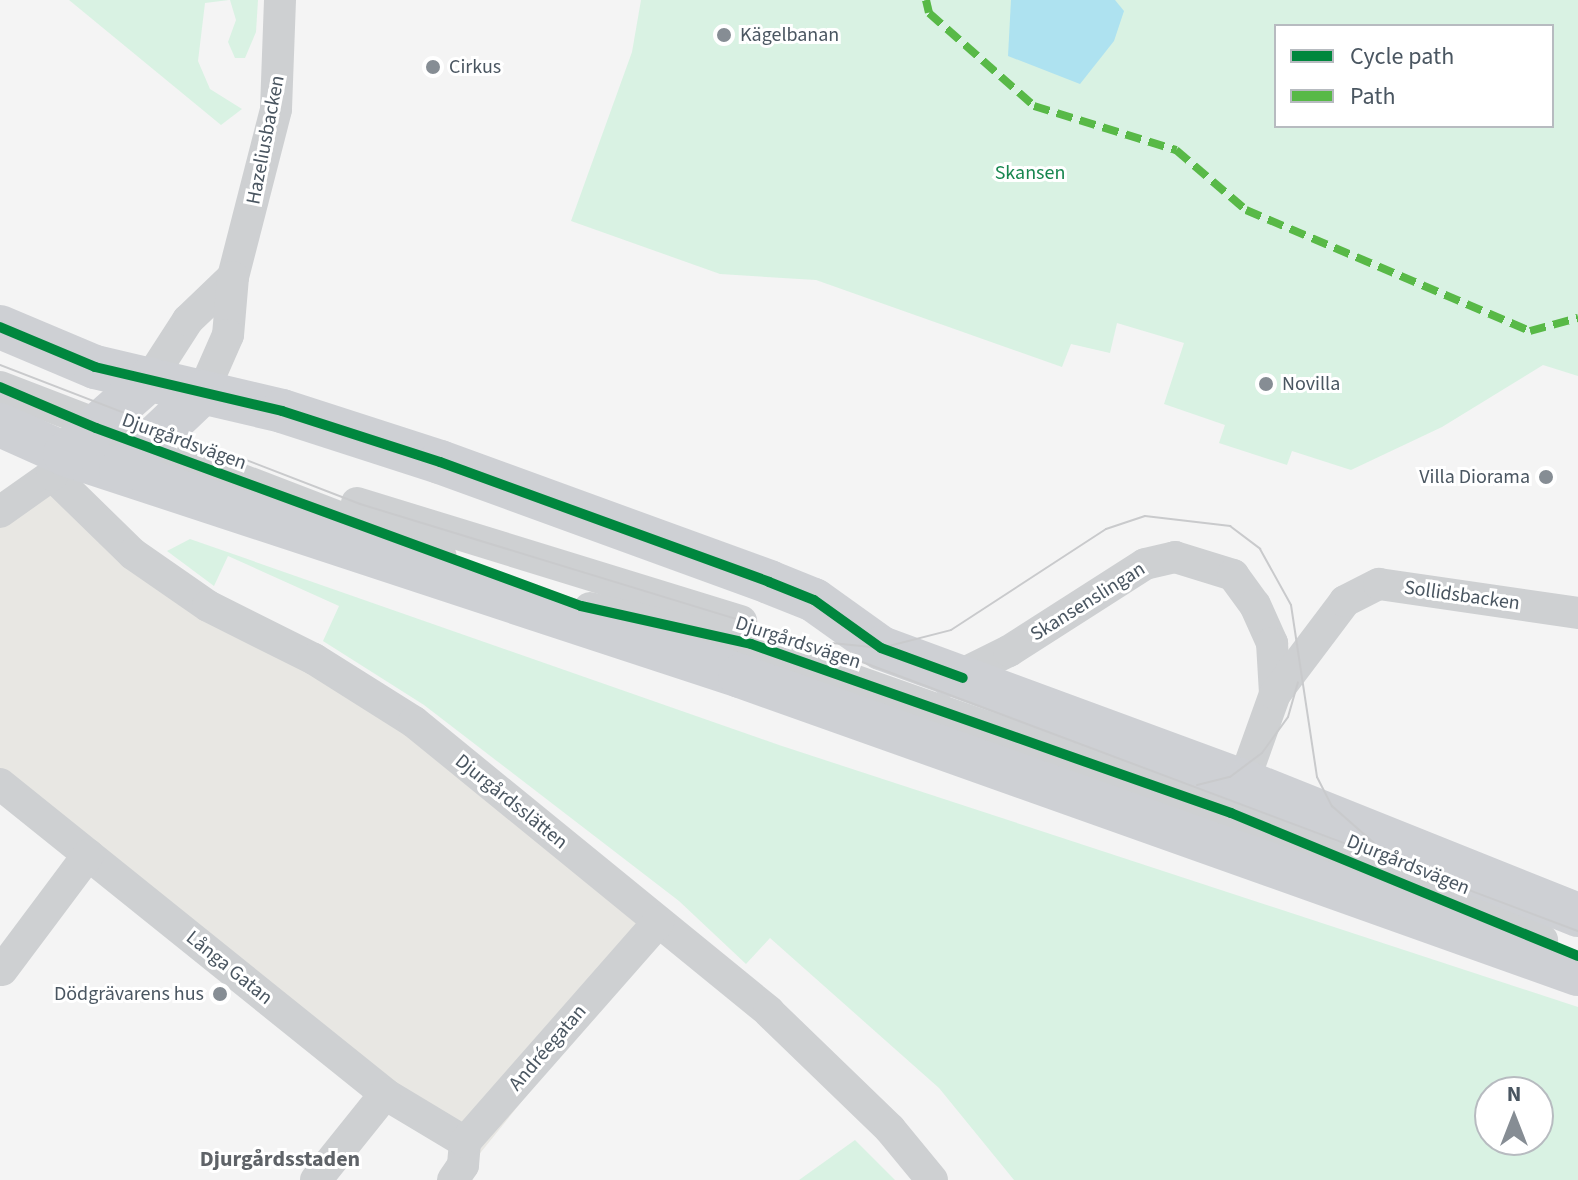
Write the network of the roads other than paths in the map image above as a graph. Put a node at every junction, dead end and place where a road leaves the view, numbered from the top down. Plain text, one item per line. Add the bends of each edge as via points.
1 (280, 0) edge
2 (233, 277) junction
3 (0, 327) edge
4 (0, 365) edge
5 (150, 379) junction
6 (0, 387) edge
7 (203, 392) junction
8 (0, 425) edge
9 (82, 442) junction
10 (144, 450) junction
11 (0, 512) edge
12 (1578, 613) edge
13 (944, 682) junction
14 (1275, 694) junction
15 (0, 784) edge
16 (1232, 811) junction
17 (88, 855) junction
18 (1578, 915) edge
19 (658, 922) junction
20 (1578, 931) edge
21 (1578, 956) edge
22 (2, 970) dead end
23 (1578, 974) edge
24 (385, 1094) junction
25 (465, 1142) junction
26 (316, 1180) edge
27 (453, 1180) edge
28 (932, 1180) edge

1 - 2 street, Hazeliusbacken via 276,109
2 - 5 street via 188,320
2 - 7 street, Hazeliusbacken via 228,335
3 - 5 street, Djurgårdsvägen via 95,367
4 - 9 street, Djurgårdsvägen
5 - 7 street, Djurgårdsvägen
5 - 9 street
6 - 9 street, Djurgårdsvägen
7 - 10 street
7 - 13 street, Djurgårdsvägen via 440,462 754,576 814,600 881,648
8 - 9 street, Djurgårdsvägen
9 - 10 street, Djurgårdsvägen
9 - 10 street, Djurgårdsvägen
9 - 11 street
9 - 19 street, Djurgårdsslätten via 133,554 208,606 314,659 414,722
10 - 13 street, Djurgårdsvägen via 360,504
10 - 16 street, Djurgårdsvägen via 740,676
12 - 14 street, Sollidsbacken via 1379,584 1345,601
13 - 14 street, Skansenslingan via 1145,564 1175,557 1233,575 1255,605 1272,643
13 - 16 street, Djurgårdsvägen
14 - 16 street, Sollidsbacken
15 - 17 street, Långa Gatan
16 - 18 street, Djurgårdsvägen
16 - 20 street, Djurgårdsvägen
16 - 21 street, Djurgårdsvägen
16 - 23 street, Djurgårdsvägen
17 - 22 street
17 - 24 street, Långa Gatan
19 - 25 street, Andréegatan
19 - 28 street, Djurgårdsslätten via 769,1012 890,1129
24 - 25 street, Långa Gatan
24 - 26 street
25 - 27 street, Andréegatan via 463,1165

